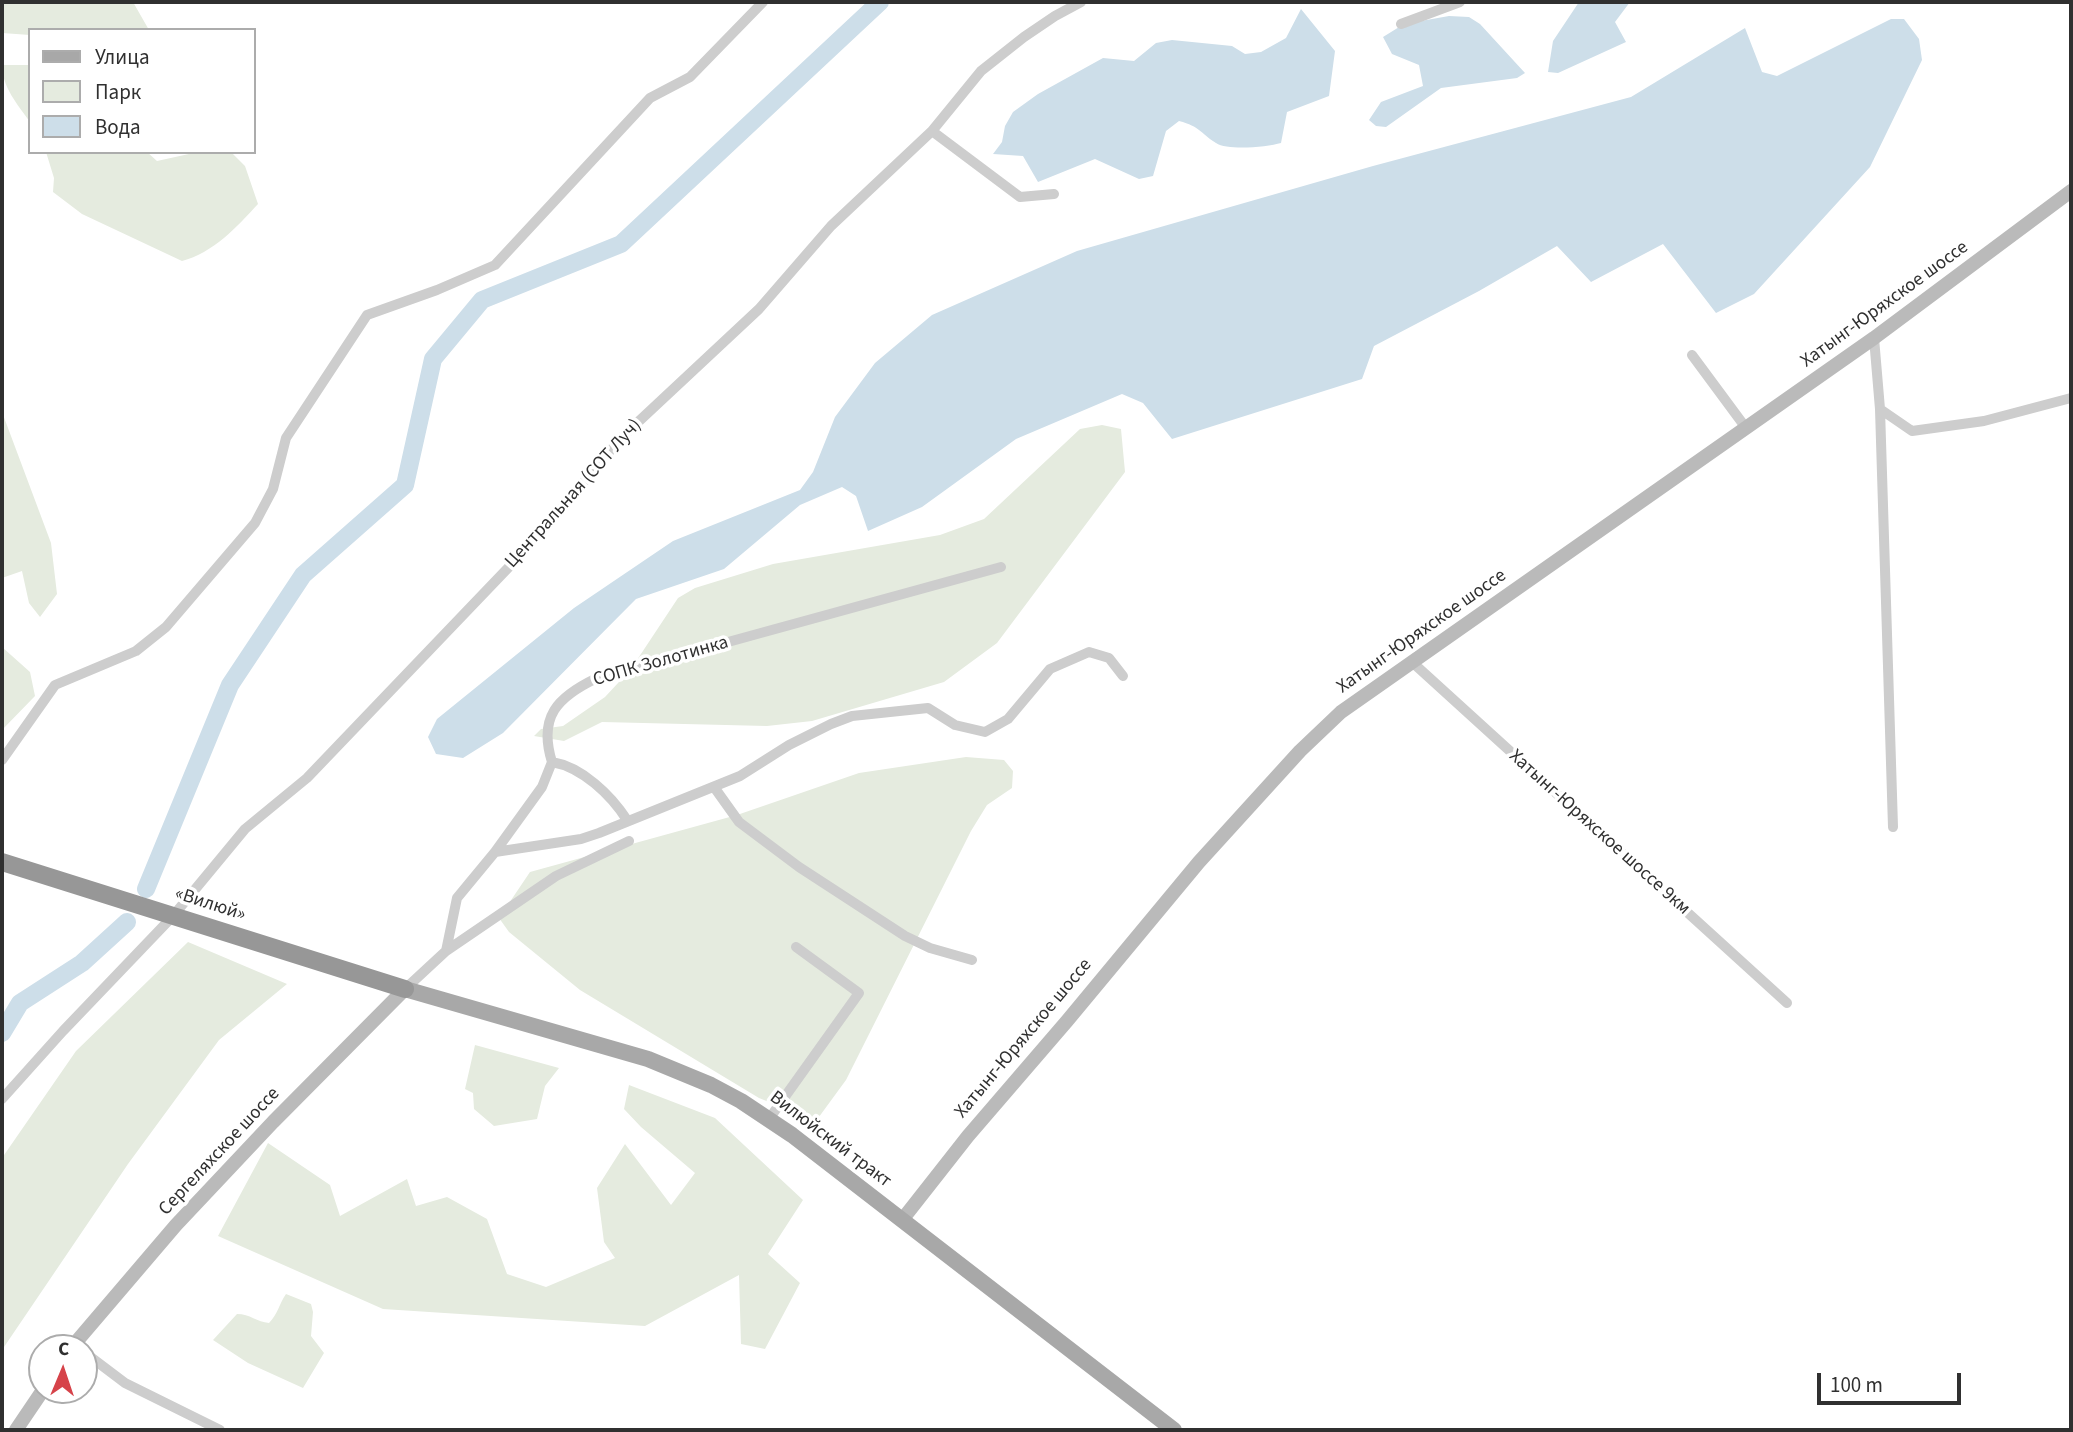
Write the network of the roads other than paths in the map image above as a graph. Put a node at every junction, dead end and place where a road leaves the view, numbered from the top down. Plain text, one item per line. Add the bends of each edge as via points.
1 (763, 2) edge
2 (1082, 2) edge
3 (1460, 2) edge
4 (1401, 24) dead end
5 (932, 131) junction
6 (2071, 191) edge
7 (1054, 194) dead end
8 (1874, 338) junction
9 (1692, 355) dead end
10 (2071, 398) edge
11 (1880, 409) junction
12 (1746, 428) junction
13 (1001, 567) dead end
14 (1412, 662) junction
15 (1123, 676) dead end
16 (2, 760) edge
17 (552, 762) junction
18 (713, 788) junction
19 (627, 820) junction
20 (1893, 827) dead end
21 (629, 841) dead end
22 (495, 852) junction
23 (2, 862) edge
24 (173, 916) junction
25 (796, 947) dead end
26 (446, 951) junction
27 (972, 960) dead end
28 (405, 989) junction
29 (1787, 1003) dead end
30 (2, 1099) edge
31 (769, 1119) junction
32 (902, 1220) junction
33 (88, 1334) edge
34 (98, 1363) edge
35 (34, 1404) edge
36 (214, 1429) edge
37 (16, 1430) edge
38 (1172, 1430) edge

1 - 16 street via 690,77 650,98 495,265 367,315 286,438 273,489 255,523 166,627 136,651 55,685
2 - 5 street, Центральная (СОТ Луч) via 999,55
3 - 4 street
5 - 7 street via 1020,197
5 - 24 street, Центральная (СОТ Луч) via 831,226 759,309 622,437 530,545 306,778 245,830
6 - 8 main road, Хатынг-Юряхское шоссе
8 - 11 street
8 - 12 main road, Хатынг-Юряхское шоссе
9 - 12 street
10 - 11 street via 1984,421 1912,431
11 - 20 street
12 - 14 main road, Хатынг-Юряхское шоссе
13 - 17 street, СОПК Золотинка via 597,678 550,716 546,743
14 - 29 street, Хатынг-Юряхское шоссе 9км
14 - 32 main road, Хатынг-Юряхское шоссе via 1341,712 1300,751 1116,959
15 - 18 street via 1109,658 1089,652 1050,668 1007,719 985,732 955,725 928,708 852,716
17 - 19 street via 599,788
17 - 22 street via 541,787
18 - 19 street
18 - 27 street via 739,821 799,867 905,936
19 - 22 street via 581,839
21 - 26 street via 556,876
22 - 26 street via 457,898
23 - 24 highway, «Вилюй»
24 - 28 highway, «Вилюй»
24 - 30 street, Центральная (СОТ Луч)
25 - 31 street via 859,993
26 - 28 street
28 - 31 main road, Вилюйский тракт via 648,1059 711,1085
28 - 33 main road, Сергеляхское шоссе via 176,1225
31 - 32 main road, Вилюйский тракт
32 - 38 main road, Вилюйский тракт
34 - 36 street via 125,1383
35 - 37 main road

